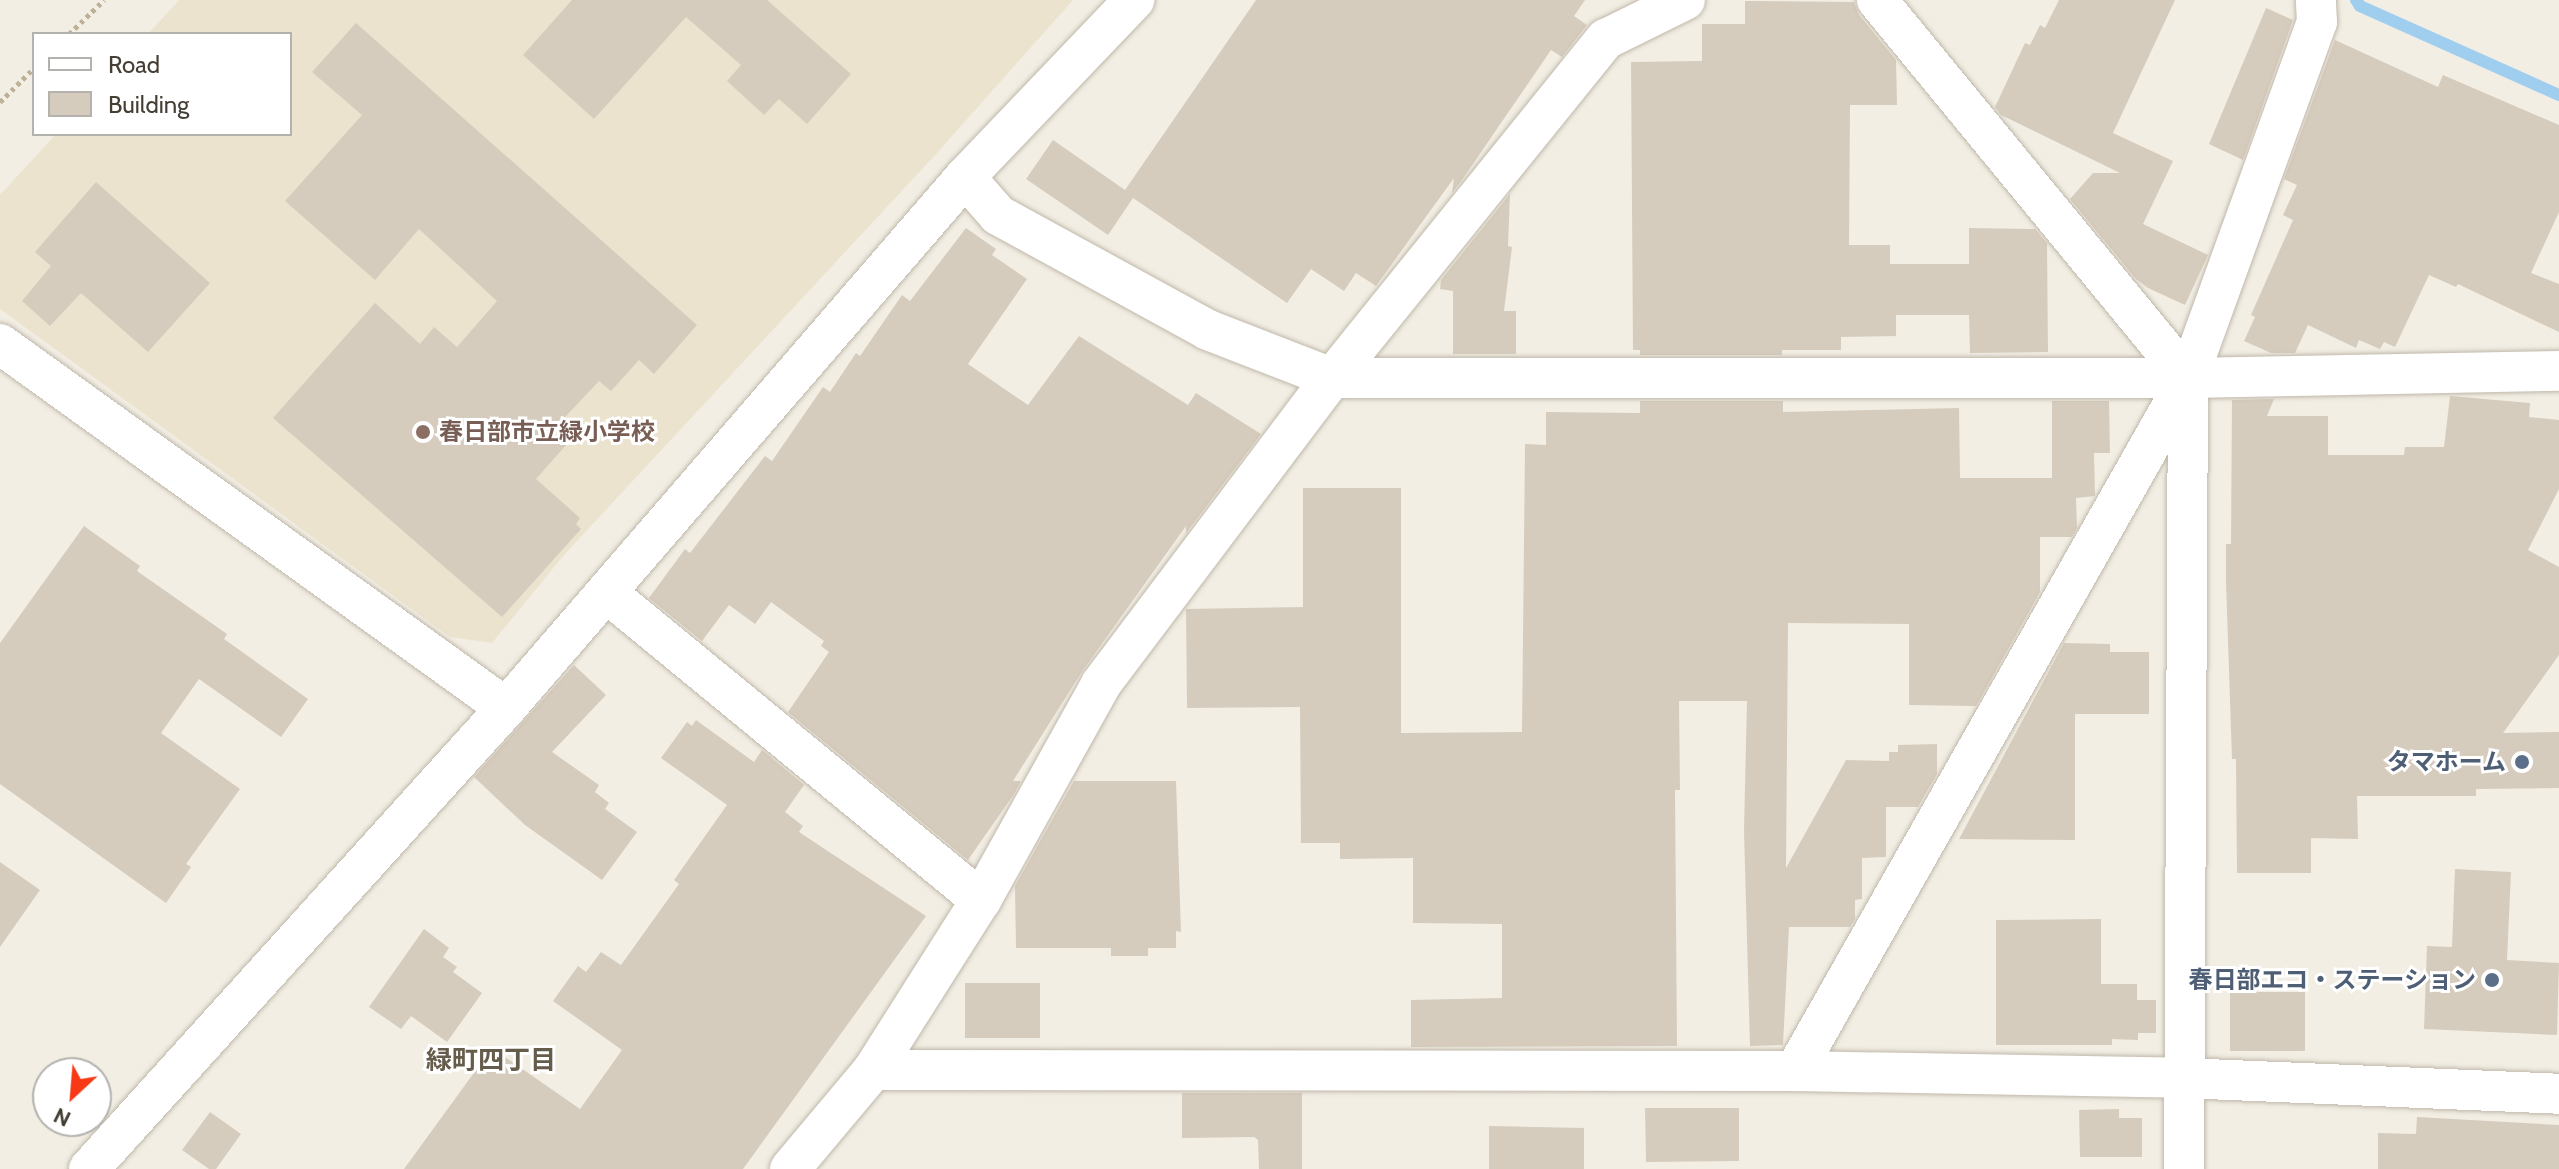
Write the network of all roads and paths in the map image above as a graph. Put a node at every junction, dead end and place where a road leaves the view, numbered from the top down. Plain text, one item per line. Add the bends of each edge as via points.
1 (104, 0) edge
2 (1134, 0) edge
3 (1685, 0) edge
4 (1877, 0) edge
5 (2316, 0) edge
6 (71, 32) edge
7 (32, 70) edge
8 (0, 102) edge
9 (965, 177) junction
10 (0, 344) edge
11 (2559, 371) edge
12 (1332, 378) junction
13 (2188, 378) junction
14 (607, 593) junction
15 (506, 708) junction
16 (981, 900) junction
17 (873, 1070) junction
18 (1795, 1071) junction
19 (2183, 1078) junction
20 (2559, 1094) edge
21 (89, 1169) edge
22 (790, 1169) edge
23 (2184, 1169) edge

1 - 6 path
2 - 9 street
3 - 12 street via 1606,39
4 - 13 street
5 - 13 street via 2317,22
7 - 8 path
9 - 12 street via 998,215 1208,330
9 - 14 street
10 - 15 street
11 - 13 street
12 - 13 street
12 - 16 street via 1101,684
13 - 18 street
13 - 19 street
14 - 15 street
14 - 16 street
15 - 21 street
16 - 17 street
17 - 18 street
17 - 22 street
18 - 19 street
19 - 20 street
19 - 23 street

